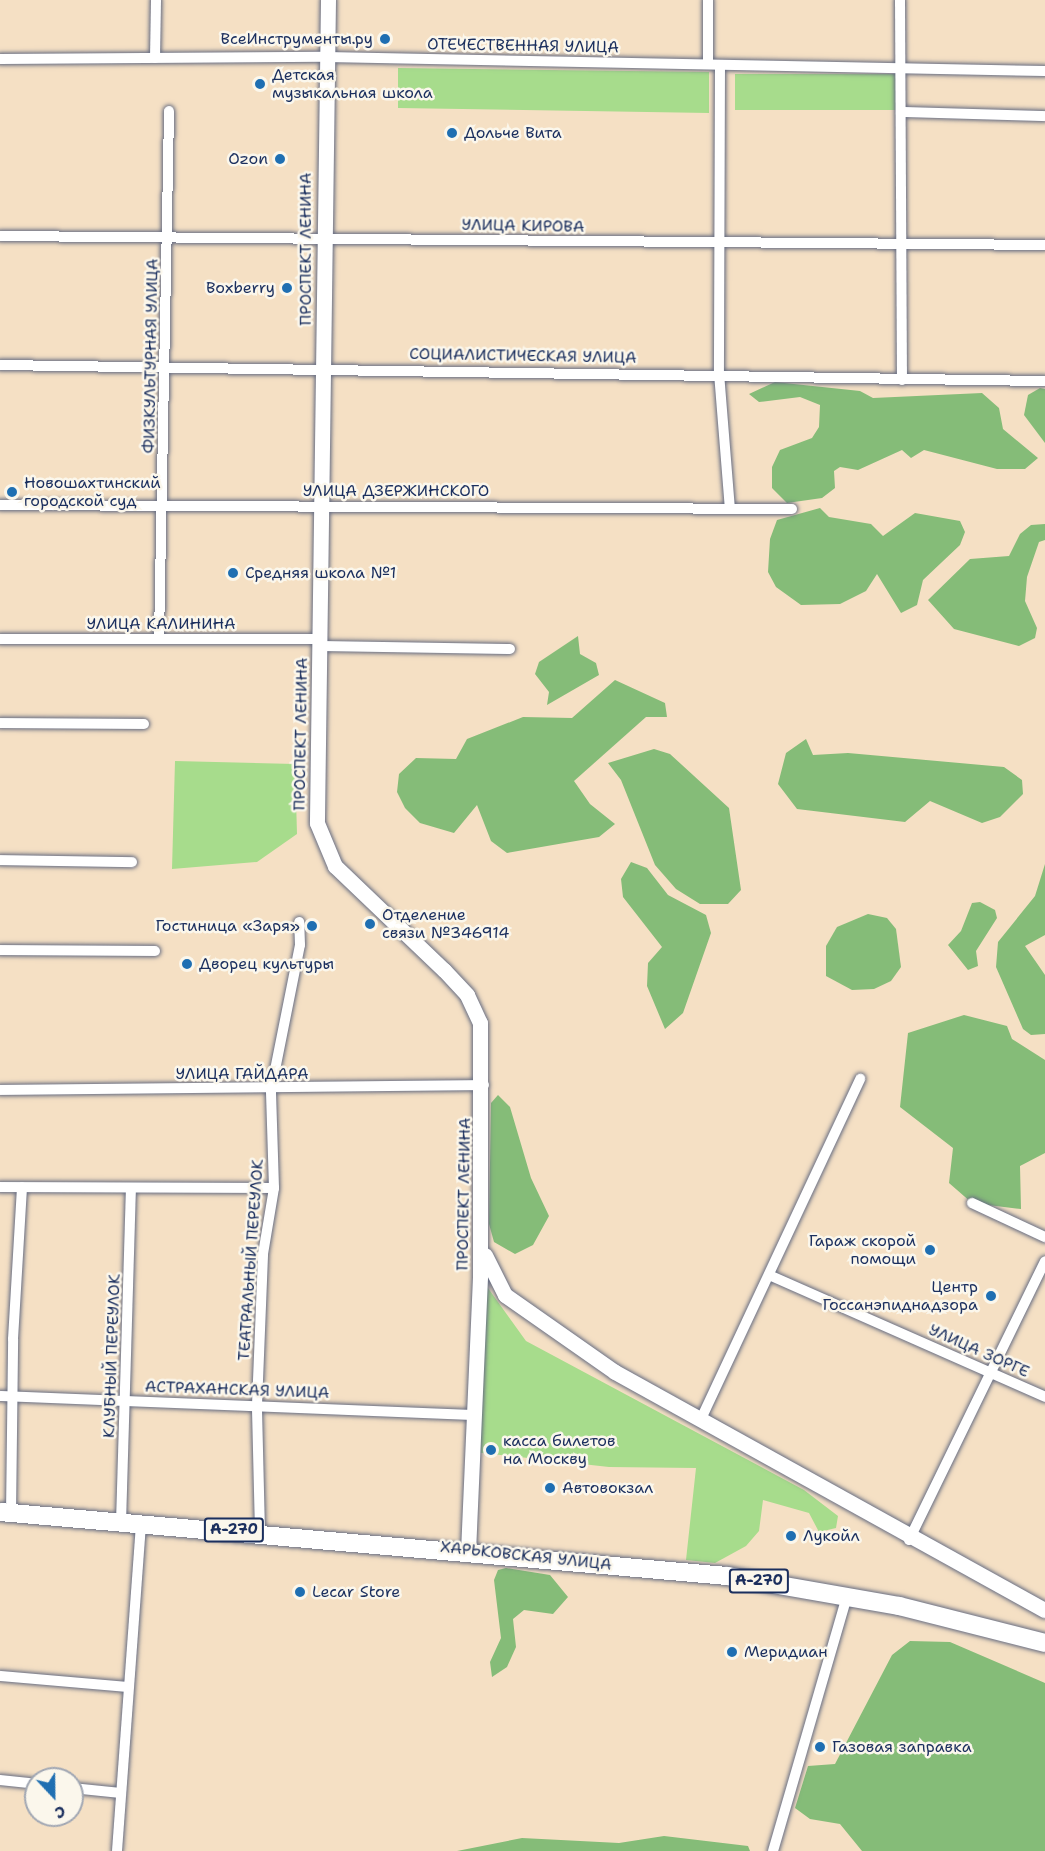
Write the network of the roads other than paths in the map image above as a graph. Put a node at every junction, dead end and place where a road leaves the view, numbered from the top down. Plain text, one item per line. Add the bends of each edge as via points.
1 (156, 0) edge
2 (328, 0) edge
3 (708, 0) edge
4 (900, 0) edge
5 (326, 57) junction
6 (155, 58) junction
7 (0, 59) edge
8 (708, 64) junction
9 (720, 65) junction
10 (901, 69) junction
11 (1045, 71) edge
12 (169, 111) dead end
13 (901, 112) junction
14 (1045, 116) edge
15 (0, 236) edge
16 (323, 238) junction
17 (169, 239) junction
18 (718, 244) junction
19 (901, 244) junction
20 (1045, 244) edge
21 (0, 365) edge
22 (166, 366) junction
23 (324, 368) junction
24 (719, 373) junction
25 (902, 380) junction
26 (1045, 381) edge
27 (0, 505) edge
28 (163, 506) junction
29 (325, 506) junction
30 (730, 509) junction
31 (792, 509) dead end
32 (0, 639) edge
33 (159, 639) junction
34 (322, 643) junction
35 (510, 649) dead end
36 (0, 723) edge
37 (144, 724) dead end
38 (0, 860) edge
39 (132, 862) dead end
40 (299, 922) dead end
41 (0, 950) edge
42 (155, 951) dead end
43 (860, 1079) dead end
44 (484, 1085) junction
45 (0, 1090) edge
46 (271, 1090) junction
47 (0, 1187) edge
48 (22, 1187) junction
49 (274, 1188) junction
50 (131, 1190) junction
51 (972, 1203) dead end
52 (1045, 1238) edge
53 (481, 1243) junction
54 (1045, 1261) edge
55 (769, 1275) junction
56 (992, 1371) junction
57 (0, 1396) edge
58 (15, 1396) junction
59 (1045, 1397) edge
60 (128, 1401) junction
61 (258, 1405) junction
62 (474, 1415) junction
63 (700, 1421) junction
64 (6, 1513) edge
65 (120, 1523) junction
66 (141, 1524) junction
67 (260, 1532) junction
68 (909, 1540) junction
69 (468, 1551) junction
70 (847, 1596) junction
71 (1045, 1610) edge
72 (1045, 1643) edge
73 (0, 1676) edge
74 (129, 1687) junction
75 (0, 1780) edge
76 (24, 1783) edge
77 (84, 1789) edge
78 (122, 1793) junction
79 (117, 1851) edge
80 (773, 1851) edge

1 - 6 street
2 - 5 main road, ПРОСПЕКТ ЛЕНИНА
3 - 8 street
4 - 10 street
5 - 6 street, ОТЕЧЕСТВЕННАЯ УЛИЦА
5 - 8 street, ОТЕЧЕСТВЕННАЯ УЛИЦА
5 - 16 main road, ПРОСПЕКТ ЛЕНИНА
6 - 7 street, ОТЕЧЕСТВЕННАЯ УЛИЦА
8 - 9 street, ОТЕЧЕСТВЕННАЯ УЛИЦА
9 - 10 street, ОТЕЧЕСТВЕННАЯ УЛИЦА
9 - 18 street
10 - 11 street, ОТЕЧЕСТВЕННАЯ УЛИЦА
10 - 13 street
12 - 17 street, ФИЗКУЛЬТУРНАЯ УЛИЦА
13 - 14 street
13 - 19 street
15 - 17 street, УЛИЦА КИРОВА
16 - 17 street, УЛИЦА КИРОВА
16 - 18 street, УЛИЦА КИРОВА
16 - 23 main road, ПРОСПЕКТ ЛЕНИНА
17 - 22 street, ФИЗКУЛЬТУРНАЯ УЛИЦА
18 - 19 street, УЛИЦА КИРОВА
18 - 24 street
19 - 20 street, УЛИЦА КИРОВА
19 - 25 street
21 - 22 street, СОЦИАЛИСТИЧЕСКАЯ УЛИЦА
22 - 23 street, СОЦИАЛИСТИЧЕСКАЯ УЛИЦА
22 - 28 street, ФИЗКУЛЬТУРНАЯ УЛИЦА
23 - 24 street, СОЦИАЛИСТИЧЕСКАЯ УЛИЦА
23 - 29 main road, ПРОСПЕКТ ЛЕНИНА
24 - 25 street, СОЦИАЛИСТИЧЕСКАЯ УЛИЦА
24 - 30 street
25 - 26 street, СОЦИАЛИСТИЧЕСКАЯ УЛИЦА
27 - 28 street, УЛИЦА ДЗЕРЖИНСКОГО
28 - 29 street, УЛИЦА ДЗЕРЖИНСКОГО
28 - 33 street, ФИЗКУЛЬТУРНАЯ УЛИЦА
29 - 30 street, УЛИЦА ДЗЕРЖИНСКОГО
29 - 34 main road, ПРОСПЕКТ ЛЕНИНА
30 - 31 street, УЛИЦА ДЗЕРЖИНСКОГО
32 - 33 street, УЛИЦА КАЛИНИНА
33 - 34 street, УЛИЦА КАЛИНИНА
34 - 35 street, УЛИЦА КАЛИНИНА
34 - 44 main road, ПРОСПЕКТ ЛЕНИНА via 317,823 326,852 467,995 480,1023
36 - 37 street
38 - 39 street
40 - 46 street, ТЕАТРАЛЬНЫЙ ПЕРЕУЛОК via 279,1070
41 - 42 street
43 - 55 street
44 - 46 street, УЛИЦА ГАЙДАРА
44 - 53 main road, ПРОСПЕКТ ЛЕНИНА
45 - 46 street, УЛИЦА ГАЙДАРА
46 - 49 street, ТЕАТРАЛЬНЫЙ ПЕРЕУЛОК
47 - 48 street
48 - 50 street
48 - 58 street
49 - 50 street
49 - 61 street, ТЕАТРАЛЬНЫЙ ПЕРЕУЛОК via 263,1254
50 - 60 street, КЛУБНЫЙ ПЕРЕУЛОК
51 - 52 street
53 - 62 main road, ПРОСПЕКТ ЛЕНИНА
53 - 63 main road via 505,1295
54 - 56 street
55 - 56 street, УЛИЦА ЗОРГЕ
55 - 63 street
56 - 59 street, УЛИЦА ЗОРГЕ
56 - 68 street
57 - 58 street, АСТРАХАНСКАЯ УЛИЦА
58 - 60 street, АСТРАХАНСКАЯ УЛИЦА
58 - 64 street
60 - 61 street, АСТРАХАНСКАЯ УЛИЦА
60 - 65 street, КЛУБНЫЙ ПЕРЕУЛОК
61 - 62 street, АСТРАХАНСКАЯ УЛИЦА
61 - 67 street, ТЕАТРАЛЬНЫЙ ПЕРЕУЛОК
62 - 69 main road, ПРОСПЕКТ ЛЕНИНА
63 - 68 main road
64 - 65 highway, ХАРЬКОВСКАЯ УЛИЦА / А-270
65 - 66 highway, ХАРЬКОВСКАЯ УЛИЦА / А-270
66 - 67 highway, ХАРЬКОВСКАЯ УЛИЦА / А-270
66 - 74 street
67 - 69 highway, ХАРЬКОВСКАЯ УЛИЦА / А-270
68 - 71 main road
69 - 70 highway, ХАРЬКОВСКАЯ УЛИЦА / А-270 via 727,1576
70 - 72 highway, ХАРЬКОВСКАЯ УЛИЦА / А-270
70 - 80 street
73 - 74 street
74 - 78 street
75 - 76 street
77 - 78 street
78 - 79 street

